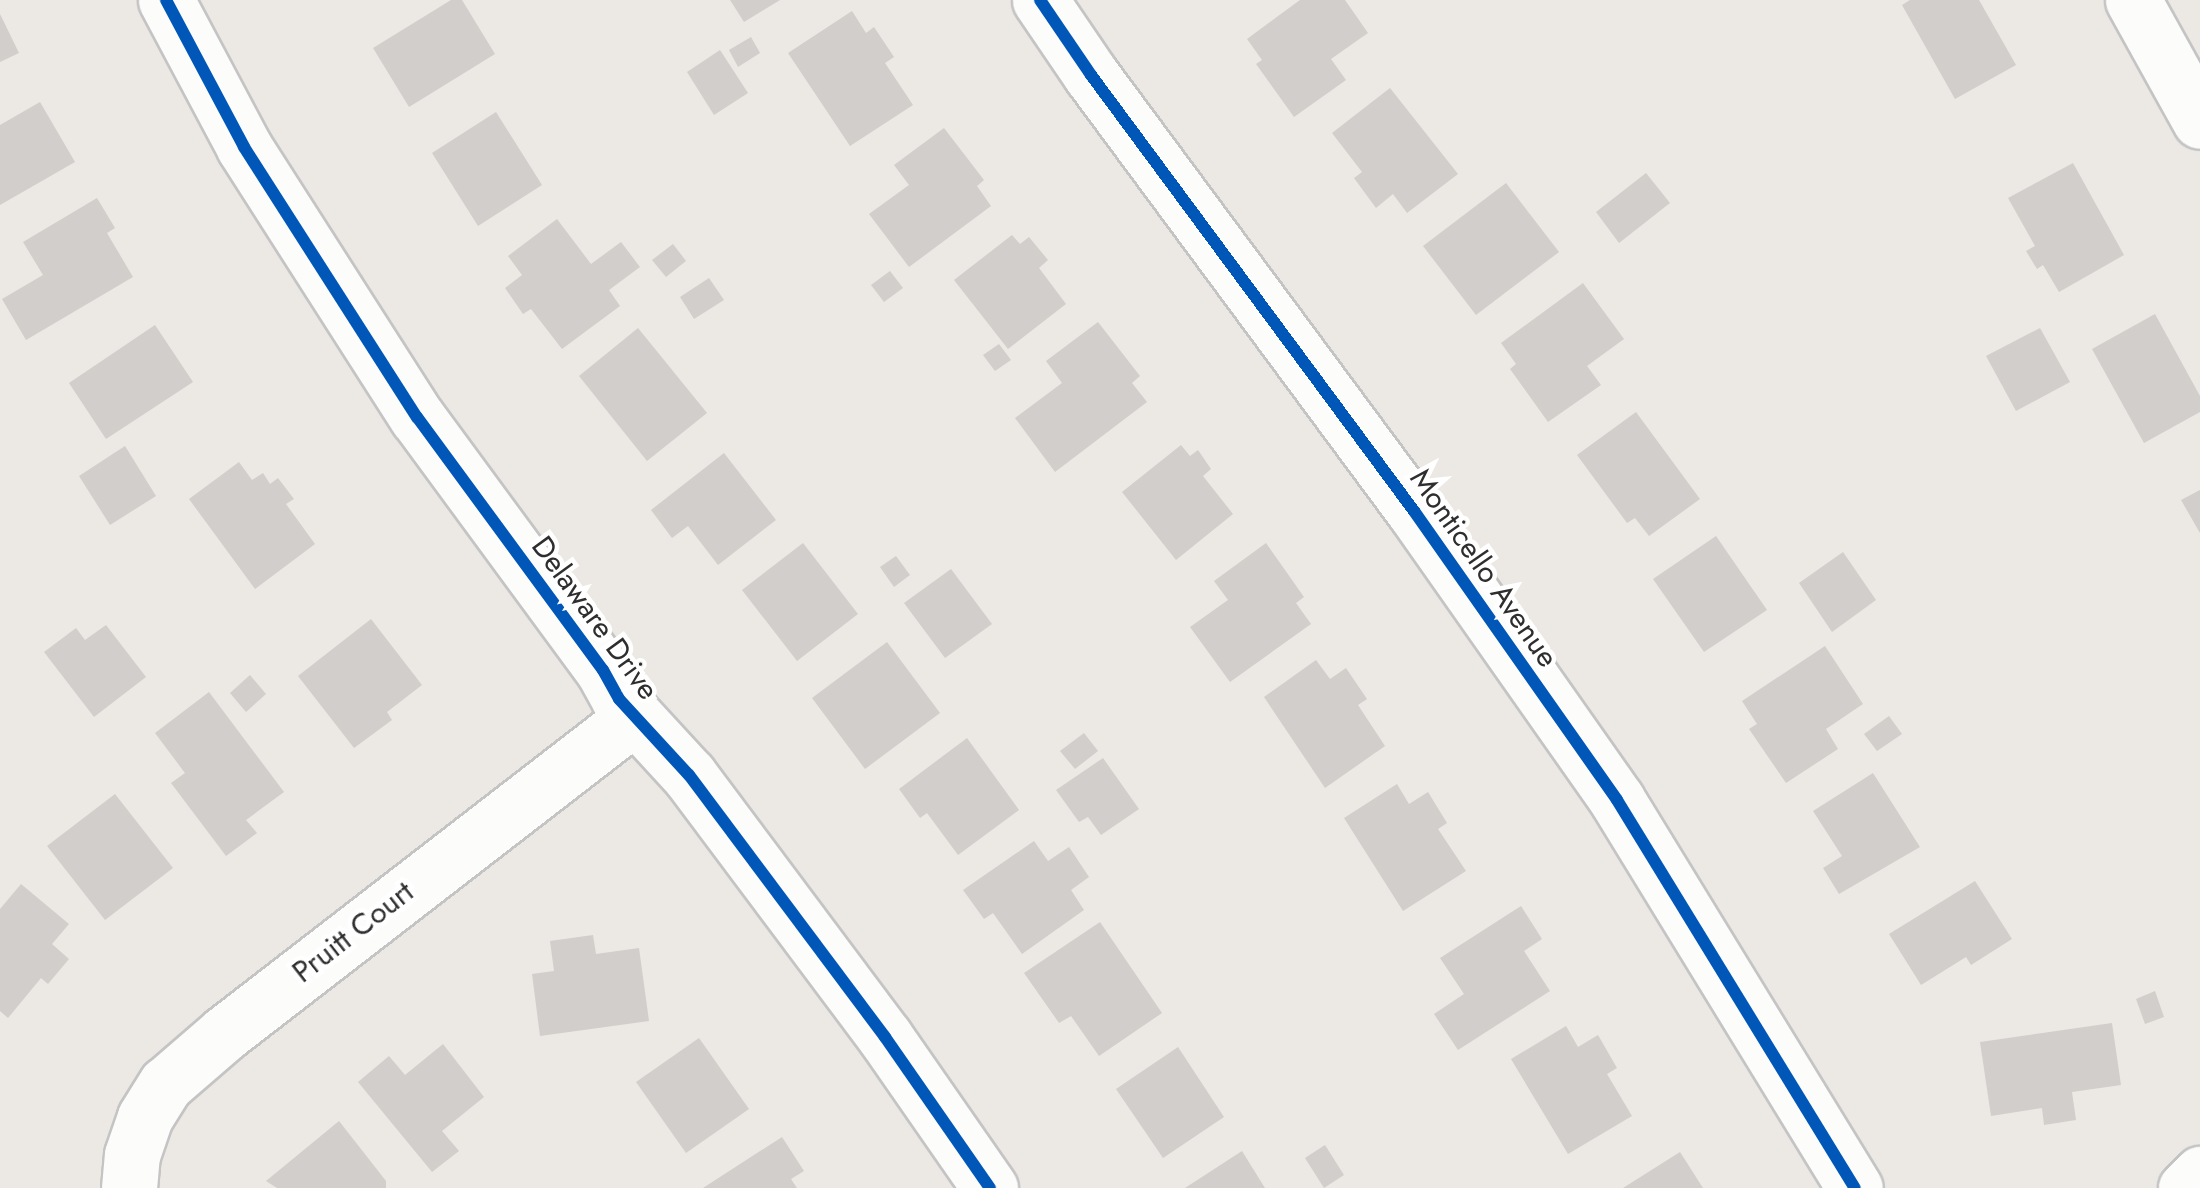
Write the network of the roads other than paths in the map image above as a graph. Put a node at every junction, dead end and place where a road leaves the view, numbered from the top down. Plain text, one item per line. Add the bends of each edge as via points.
1 (166, 0) edge
2 (1040, 0) edge
3 (2133, 0) edge
4 (2200, 121) edge
5 (634, 716) junction
6 (2200, 1174) edge
7 (129, 1188) edge
8 (990, 1188) edge
9 (1855, 1188) edge
10 (2186, 1188) edge

1 - 5 street, Delaware Drive via 244,147 417,417
2 - 9 street, Monticello Avenue via 1617,800
3 - 4 street
5 - 7 street, Pruitt Court via 166,1084 145,1117
5 - 8 street, Delaware Drive via 689,775
6 - 10 street

